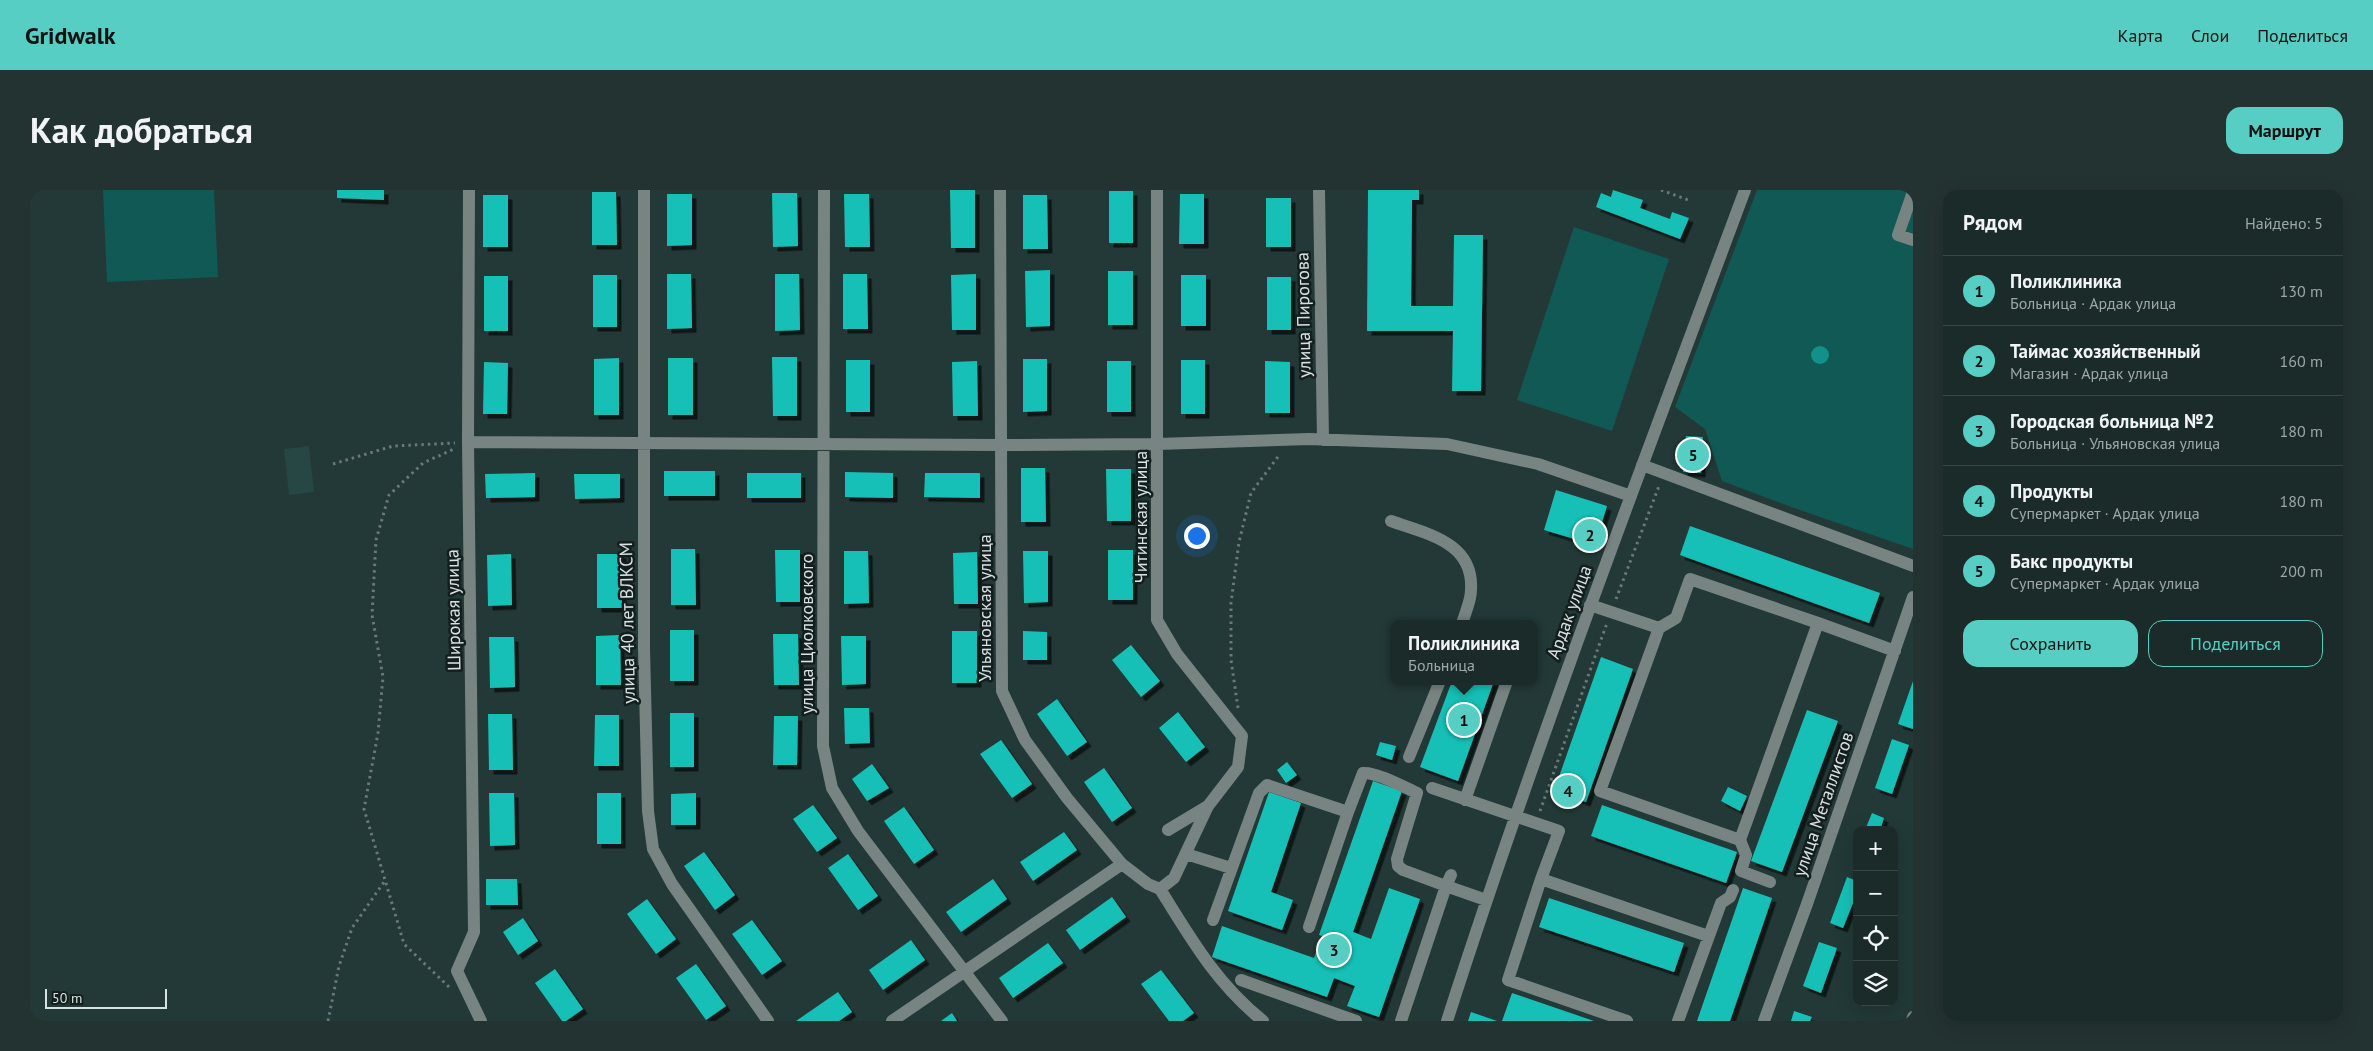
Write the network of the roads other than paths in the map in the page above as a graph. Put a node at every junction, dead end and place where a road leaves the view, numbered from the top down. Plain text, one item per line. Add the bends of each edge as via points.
1 (469, 190) edge
2 (644, 190) edge
3 (824, 190) edge
4 (1000, 190) edge
5 (1157, 190) edge
6 (1319, 190) edge
7 (1745, 190) edge
8 (1913, 192) edge
9 (1913, 240) edge
10 (1323, 440) junction
11 (468, 442) junction
12 (644, 443) junction
13 (823, 443) junction
14 (1158, 444) junction
15 (1001, 445) junction
16 (1642, 465) junction
17 (1631, 496) junction
18 (1391, 521) dead end
19 (1913, 566) edge
20 (1913, 597) edge
21 (1590, 605) junction
22 (1463, 620) edge
23 (1818, 623) junction
24 (1660, 628) junction
25 (1895, 651) junction
26 (1438, 685) edge
27 (1506, 685) edge
28 (1409, 757) dead end
29 (1432, 788) dead end
30 (1465, 800) junction
31 (1208, 806) junction
32 (1348, 812) junction
33 (1514, 817) junction
34 (1168, 830) dead end
35 (1740, 840) junction
36 (1186, 854) junction
37 (1122, 864) junction
38 (1231, 868) junction
39 (1541, 879) junction
40 (1448, 880) junction
41 (1770, 882) dead end
42 (1160, 889) junction
43 (1733, 890) dead end
44 (1486, 900) junction
45 (1213, 920) dead end
46 (1309, 928) dead end
47 (1708, 936) junction
48 (966, 971) junction
49 (1241, 980) dead end
50 (1913, 1017) edge
51 (481, 1021) edge
52 (768, 1021) edge
53 (892, 1021) edge
54 (1002, 1021) edge
55 (1262, 1021) edge
56 (1356, 1021) edge
57 (1401, 1021) edge
58 (1447, 1021) edge
59 (1627, 1021) edge
60 (1678, 1021) edge
61 (1764, 1021) edge
62 (1912, 1021) edge

1 - 11 street, Широкая улица
2 - 12 street, улица 40 лет ВЛКСМ
3 - 13 street, улица Циолковского
4 - 15 street, Ульяновская улица
5 - 14 street, Читинская улица
6 - 10 street, улица Пирогова
7 - 16 street, Ардак улица
8 - 9 street via 1898,235
10 - 14 street
10 - 17 street via 1447,444 1538,464
11 - 12 street
11 - 51 street, Широкая улица via 474,932 457,971
12 - 13 street
12 - 52 street, улица 40 лет ВЛКСМ via 644,649 648,811 653,849 672,884
13 - 15 street
13 - 48 street, улица Циолковского via 823,746 832,788 858,831
14 - 15 street
14 - 31 street, Читинская улица via 1158,620 1177,654 1242,736 1238,767
15 - 37 street, Ульяновская улица via 1002,691 1025,740 1067,798
16 - 17 street, Ардак улица
16 - 19 street
17 - 21 street, Ардак улица
18 - 22 street via 1449,542 1468,563 1471,590
20 - 25 street, улица Металлистов
21 - 24 street
21 - 33 street, Ардак улица
23 - 24 street via 1690,579 1676,618
23 - 25 street
23 - 35 street
24 - 35 street via 1600,792
25 - 61 street, улица Металлистов
26 - 28 street
27 - 30 street
29 - 30 street
30 - 33 street
31 - 34 street
31 - 36 street
32 - 38 street via 1267,785 1260,793
32 - 40 street via 1363,774 1368,773 1417,793 1398,866 1403,870
32 - 46 street
33 - 39 street via 1559,831
33 - 44 street, Ардак улица
35 - 41 street via 1746,855 1740,871
36 - 38 street
36 - 42 street via 1174,878
37 - 42 street, Ульяновская улица
37 - 48 street
38 - 45 street
39 - 47 street
39 - 59 street via 1508,980
40 - 44 street
40 - 57 street
42 - 55 street, Ульяновская улица via 1208,965 1242,1004
43 - 47 street via 1730,897 1721,903
44 - 58 street, Ардак улица
47 - 60 street
48 - 53 street
48 - 54 street, улица Циолковского
49 - 56 street
50 - 62 street

